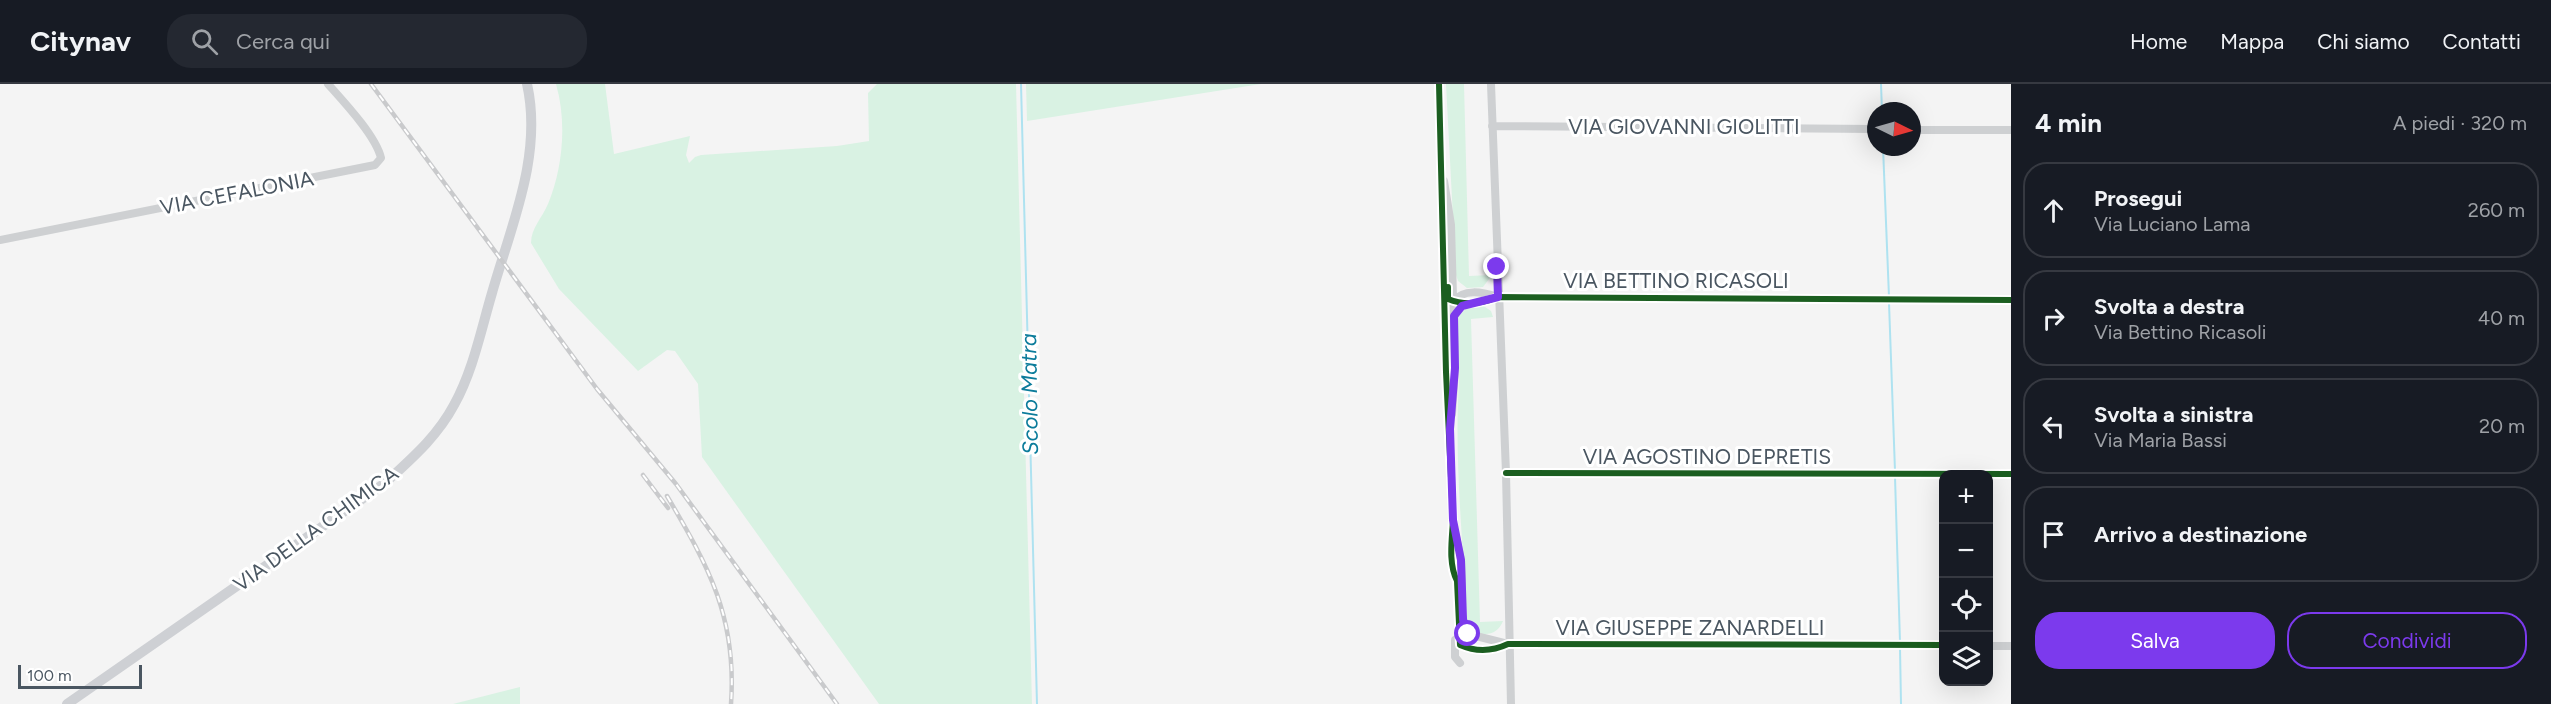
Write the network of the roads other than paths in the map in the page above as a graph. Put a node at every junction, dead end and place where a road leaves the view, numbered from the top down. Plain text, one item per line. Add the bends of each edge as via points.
1 (328, 84) edge
2 (527, 84) edge
3 (1439, 84) edge
4 (1491, 84) edge
5 (1492, 126) junction
6 (1867, 129) edge
7 (1921, 130) edge
8 (2011, 130) edge
9 (1442, 170) junction
10 (1442, 228) junction
11 (0, 240) edge
12 (1453, 282) junction
13 (1470, 292) junction
14 (1498, 297) junction
15 (2011, 300) edge
16 (1453, 301) junction
17 (1470, 304) junction
18 (1454, 316) junction
19 (1446, 372) junction
20 (1450, 429) junction
21 (1506, 473) junction
22 (2011, 474) edge
23 (1453, 520) junction
24 (1453, 572) junction
25 (1508, 644) junction
26 (1939, 645) edge
27 (1993, 646) edge
28 (2011, 646) edge
29 (1470, 650) junction
30 (67, 704) edge
31 (1511, 704) edge

1 - 11 street, VIA CEFALONIA via 355,114 379,151 381,158 375,165
2 - 30 main road, VIA DELLA CHIMICA via 532,133 517,210 455,405 428,444 343,514
3 - 9 street
4 - 5 street
5 - 6 street, VIA GIOVANNI GIOLITTI
5 - 14 street
7 - 8 street
9 - 10 street
9 - 12 street
10 - 16 street via 1448,298
10 - 19 street
12 - 13 street
12 - 16 street
13 - 14 street
13 - 16 street
14 - 15 street, VIA BETTINO RICASOLI
14 - 17 street, VIA BETTINO RICASOLI
14 - 21 street
16 - 17 street, VIA BETTINO RICASOLI
16 - 18 street
16 - 19 street via 1449,307 1450,357
17 - 18 street via 1462,306
18 - 20 street
19 - 20 street
20 - 23 street
21 - 22 street, VIA AGOSTINO DEPRETIS
21 - 25 street
23 - 24 street
23 - 25 street via 1461,560 1465,630 1476,637
24 - 29 street via 1457,581 1460,645
24 - 29 street, VIA GIUSEPPE ZANARDELLI via 1455,657 1460,663
25 - 26 street, VIA GIUSEPPE ZANARDELLI
25 - 29 street, VIA GIUSEPPE ZANARDELLI via 1497,649
25 - 31 street
27 - 28 street

